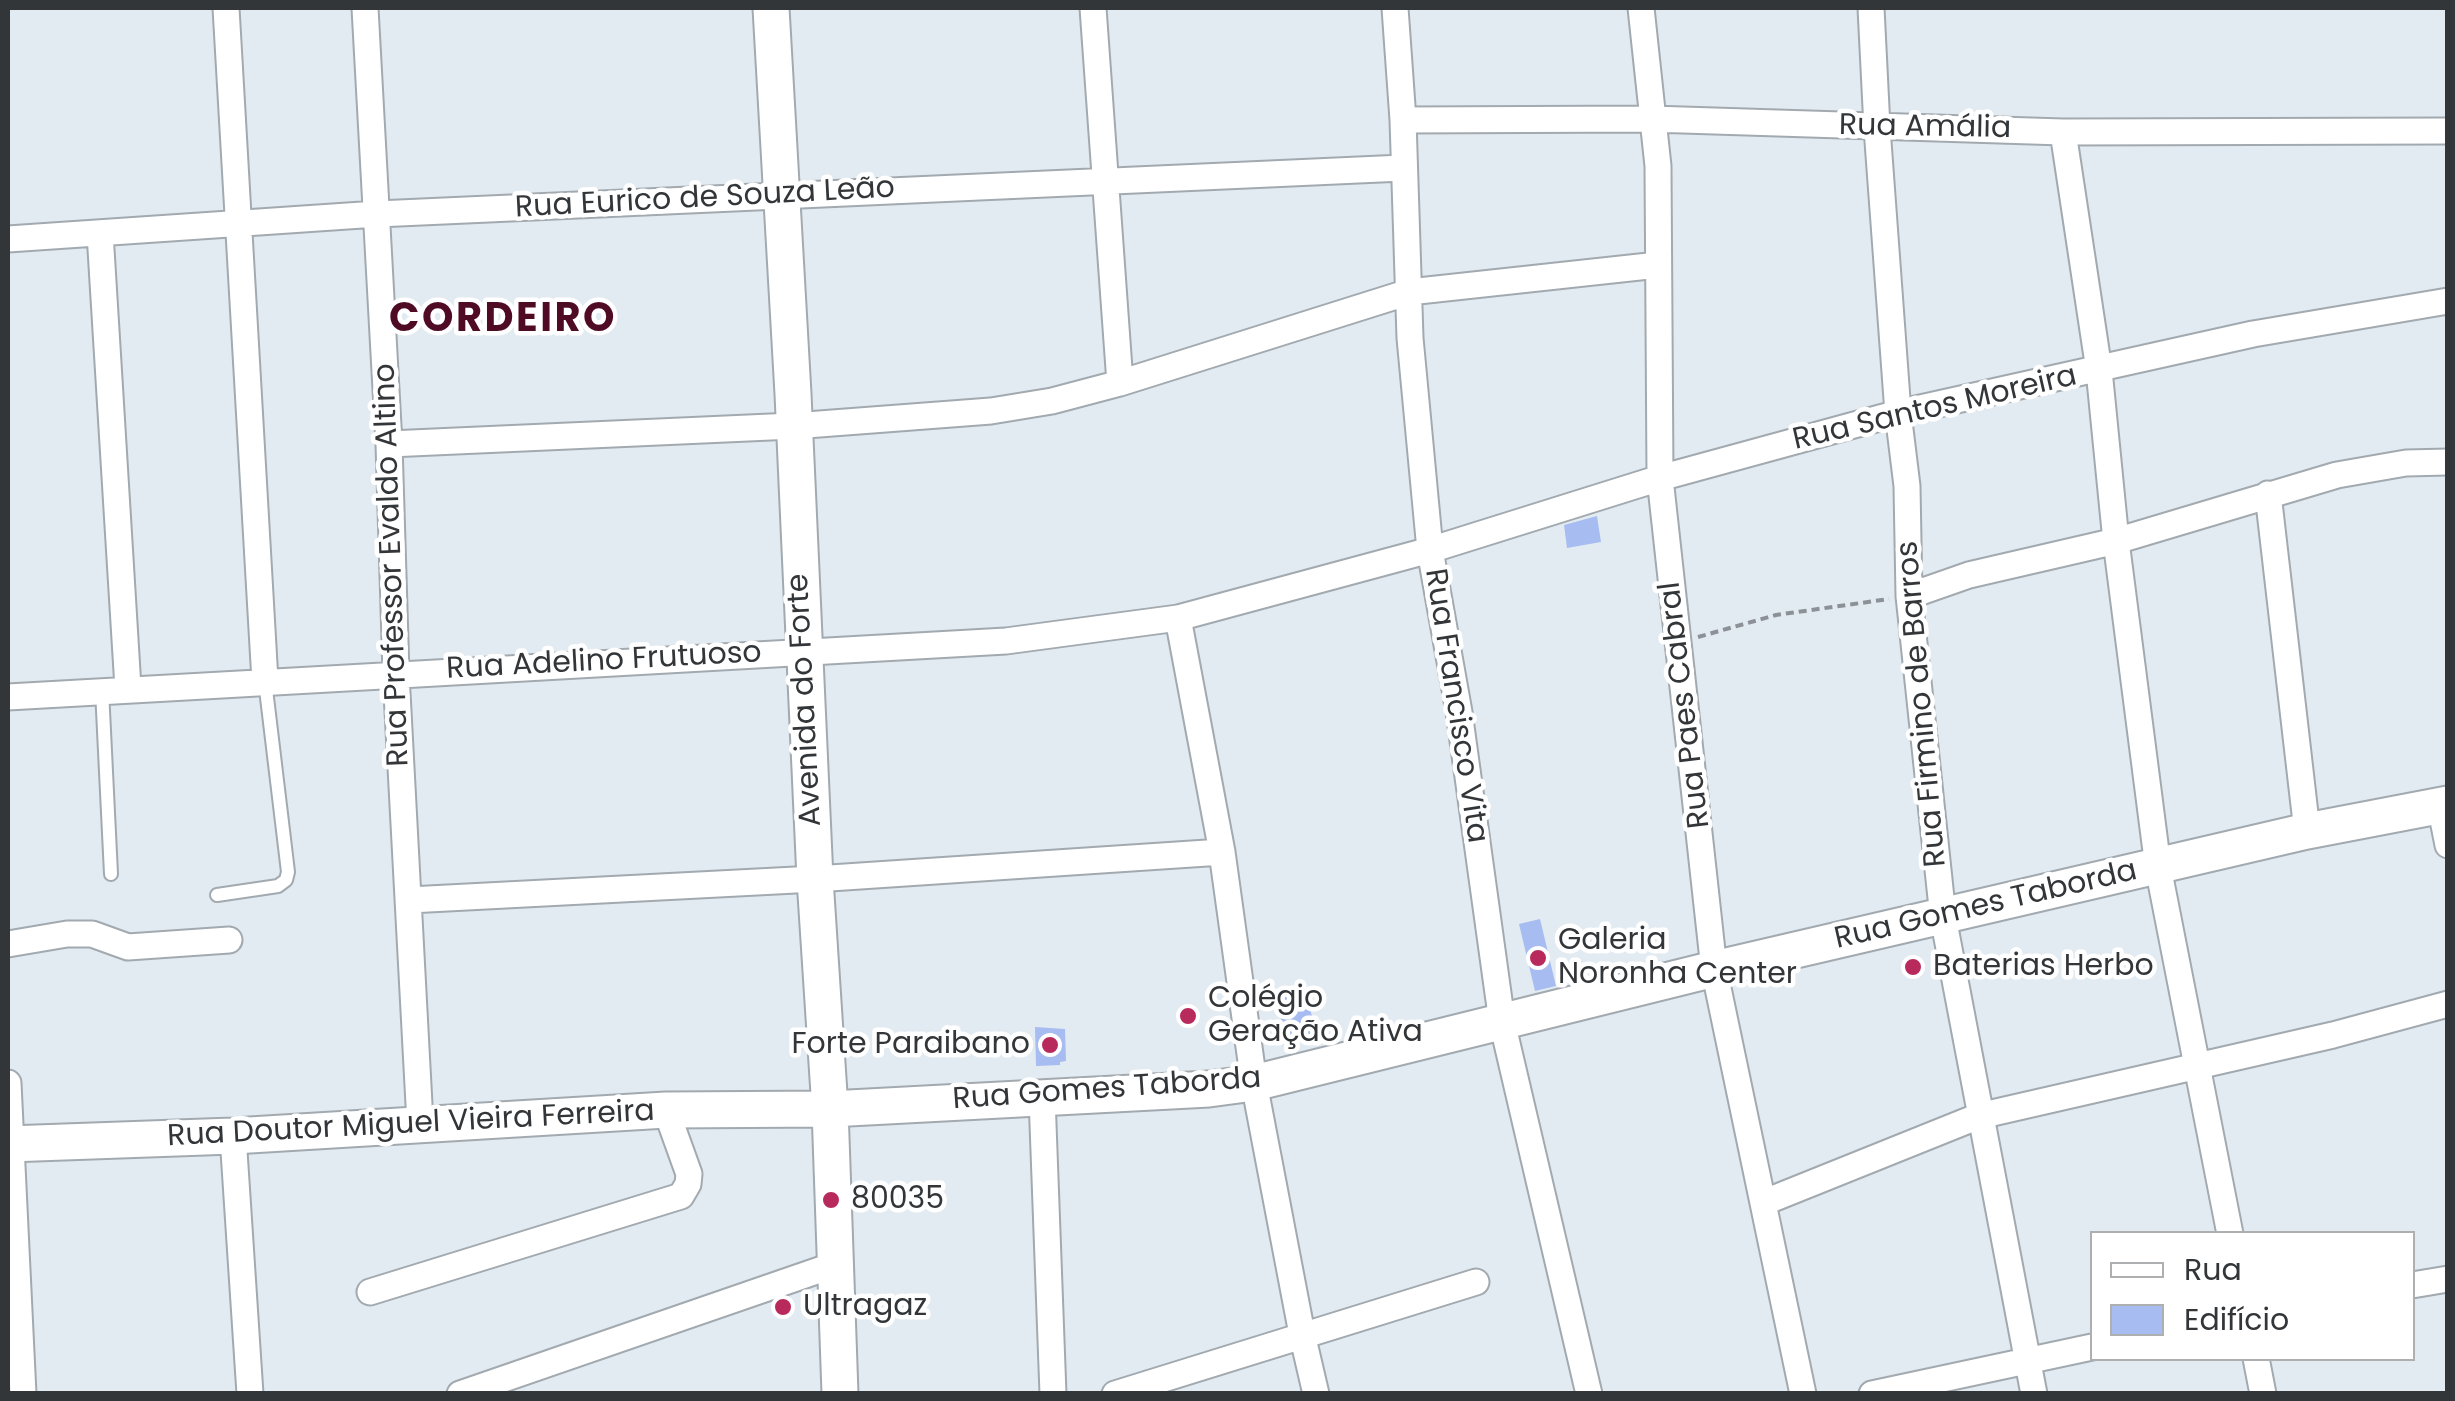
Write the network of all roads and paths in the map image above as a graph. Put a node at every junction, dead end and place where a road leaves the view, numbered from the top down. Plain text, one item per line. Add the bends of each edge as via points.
1 (226, 8) edge
2 (364, 8) edge
3 (771, 8) edge
4 (1093, 8) edge
5 (1394, 8) edge
6 (1641, 8) edge
7 (1871, 8) edge
8 (1651, 119) junction
9 (1402, 120) junction
10 (1877, 128) junction
11 (2448, 131) edge
12 (2063, 132) junction
13 (1404, 168) junction
14 (1105, 182) junction
15 (782, 194) junction
16 (377, 214) junction
17 (236, 222) junction
18 (100, 233) junction
19 (8, 240) edge
20 (1658, 265) junction
21 (1408, 292) junction
22 (2448, 300) edge
23 (2099, 370) junction
24 (1120, 383) junction
25 (1898, 413) junction
26 (793, 426) junction
27 (389, 444) junction
28 (2448, 462) edge
29 (1660, 478) junction
30 (2268, 494) junction
31 (2116, 540) junction
32 (1430, 550) junction
33 (1909, 596) junction
34 (1178, 618) junction
35 (1679, 643) junction
36 (804, 651) junction
37 (396, 674) junction
38 (265, 681) junction
39 (115, 689) junction
40 (8, 696) edge
41 (2444, 804) edge
42 (2307, 831) junction
43 (2448, 845) edge
44 (1222, 852) junction
45 (2158, 867) junction
46 (111, 874) dead end
47 (815, 879) junction
48 (217, 895) dead end
49 (409, 900) junction
50 (1943, 916) junction
51 (229, 940) dead end
52 (8, 944) edge
53 (1714, 968) junction
54 (2448, 1004) edge
55 (1502, 1022) junction
56 (2195, 1066) junction
57 (8, 1083) edge
58 (1254, 1083) junction
59 (1042, 1097) junction
60 (823, 1109) junction
61 (666, 1110) junction
62 (1978, 1116) junction
63 (420, 1123) junction
64 (233, 1136) junction
65 (9, 1144) edge
66 (1764, 1202) junction
67 (2229, 1231) edge
68 (834, 1265) junction
69 (2448, 1279) edge
70 (1476, 1282) dead end
71 (2415, 1285) edge
72 (370, 1292) dead end
73 (1302, 1334) junction
74 (2090, 1347) edge
75 (2028, 1360) junction
76 (2257, 1361) edge
77 (17, 1377) edge
78 (250, 1394) edge
79 (460, 1394) edge
80 (840, 1394) edge
81 (1053, 1394) edge
82 (1115, 1394) edge
83 (1316, 1394) edge
84 (1589, 1394) edge
85 (1803, 1394) edge
86 (1872, 1394) edge
87 (2034, 1394) edge
88 (2263, 1394) edge

1 - 17 street
2 - 16 street, Rua Professor Evaldo Altino
3 - 15 main road, Avenida do Forte
4 - 14 street
5 - 9 street, Rua Francisco Vita
6 - 8 street, Rua Paes Cabral
7 - 10 street, Rua Firmino de Barros
8 - 9 street, Rua Amália
8 - 10 street, Rua Amália
8 - 20 street, Rua Paes Cabral
9 - 13 street, Rua Francisco Vita
10 - 12 street, Rua Amália
10 - 25 street, Rua Firmino de Barros
11 - 12 street, Rua Amália
12 - 23 street
13 - 14 street, Rua Eurico de Souza Leão
13 - 21 street, Rua Francisco Vita
14 - 15 street, Rua Eurico de Souza Leão
14 - 24 street
15 - 16 street, Rua Eurico de Souza Leão
15 - 26 main road, Avenida do Forte
16 - 17 street, Rua Eurico de Souza Leão
16 - 27 street, Rua Professor Evaldo Altino
17 - 18 street, Rua Eurico de Souza Leão
17 - 38 street
18 - 19 street, Rua Eurico de Souza Leão
18 - 39 street
20 - 21 street
20 - 29 street, Rua Paes Cabral
21 - 24 street
21 - 32 street, Rua Francisco Vita
22 - 23 street, Rua Santos Moreira via 2253,334
23 - 25 street, Rua Santos Moreira
23 - 31 street
24 - 26 street via 991,411
25 - 29 street, Rua Santos Moreira
25 - 33 street, Rua Firmino de Barros
26 - 27 street
26 - 36 main road, Avenida do Forte
27 - 37 street, Rua Professor Evaldo Altino
28 - 30 street via 2337,475
29 - 32 street, Rua Santos Moreira
29 - 35 street, Rua Paes Cabral
30 - 31 street
30 - 42 street
31 - 33 street
31 - 45 street
32 - 34 street, Rua Adelino Frutuoso
32 - 55 street, Rua Francisco Vita via 1460,712
33 - 35 path via 1776,614
33 - 50 street, Rua Firmino de Barros
34 - 36 street, Rua Adelino Frutuoso via 1006,641
34 - 44 street
35 - 53 street, Rua Paes Cabral
36 - 37 street, Rua Adelino Frutuoso
36 - 47 main road, Avenida do Forte
37 - 38 street, Rua Adelino Frutuoso
37 - 49 street, Rua Professor Evaldo Altino
38 - 39 street, Rua Adelino Frutuoso
38 - 48 lane via 288,872 278,886
39 - 40 street, Rua Adelino Frutuoso
39 - 46 lane
41 - 42 main road, Rua Gomes Taborda
41 - 43 street
42 - 45 main road, Rua Gomes Taborda
44 - 47 street
44 - 58 street
45 - 50 main road, Rua Gomes Taborda
45 - 56 street
47 - 49 street
47 - 60 main road, Avenida do Forte
49 - 63 street, Rua Professor Evaldo Altino
50 - 53 main road, Rua Gomes Taborda
50 - 62 street, Rua Firmino de Barros
51 - 52 street via 128,947 92,934 67,934
53 - 55 main road, Rua Gomes Taborda
53 - 66 street, Rua Paes Cabral
54 - 56 street
55 - 58 main road, Rua Gomes Taborda
55 - 84 street, Rua Francisco Vita
56 - 62 street
56 - 67 street
57 - 65 street
58 - 59 main road, Rua Gomes Taborda
58 - 73 street
59 - 60 main road, Rua Gomes Taborda
59 - 81 street
60 - 61 main road, Rua Doutor Miguel Vieira Ferreira
60 - 68 main road, Avenida do Forte
61 - 63 main road, Rua Doutor Miguel Vieira Ferreira
61 - 72 street via 689,1174 681,1196
62 - 66 street
62 - 75 street, Rua Firmino de Barros
63 - 64 main road, Rua Doutor Miguel Vieira Ferreira
64 - 65 main road, Rua Doutor Miguel Vieira Ferreira
64 - 78 street
65 - 77 street
66 - 85 street, Rua Paes Cabral
68 - 79 street
68 - 80 main road, Avenida do Forte
69 - 71 street
70 - 73 street
73 - 82 street
73 - 83 street
74 - 75 street
75 - 86 street
75 - 87 street, Rua Firmino de Barros
76 - 88 street

